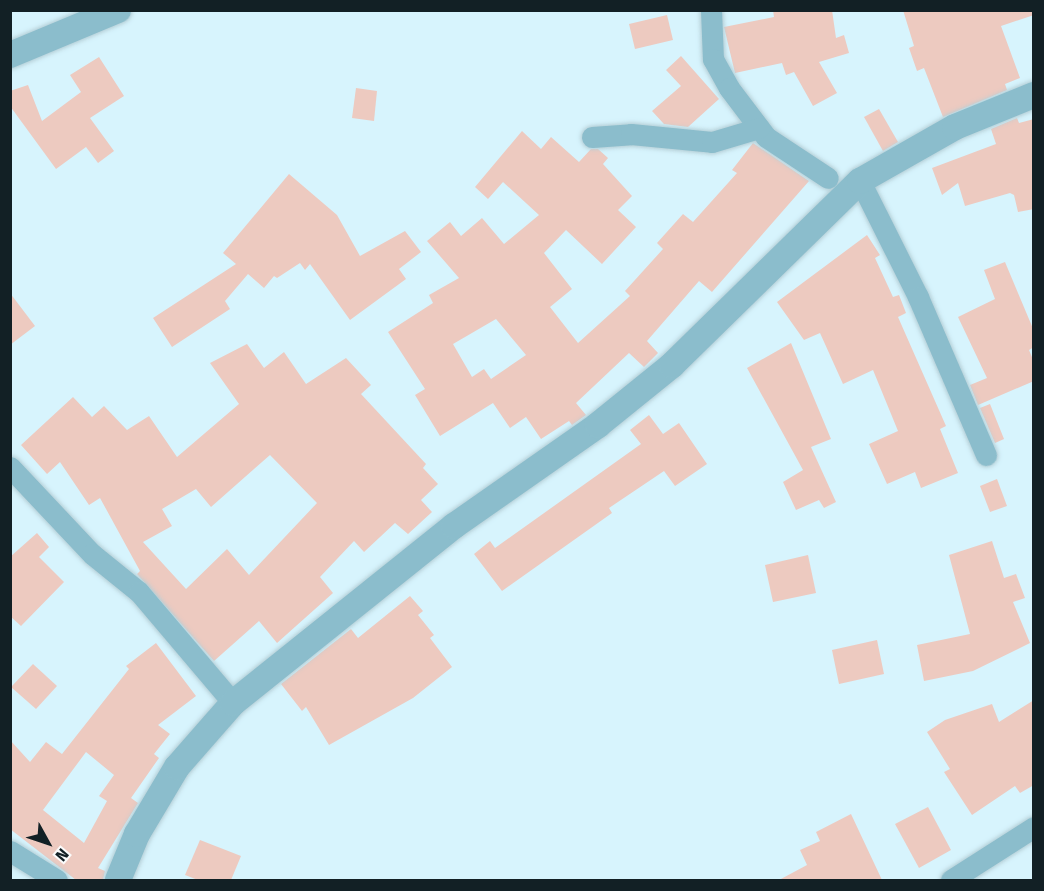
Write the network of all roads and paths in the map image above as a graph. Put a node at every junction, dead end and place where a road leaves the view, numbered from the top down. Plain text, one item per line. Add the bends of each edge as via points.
1 (118, 10) edge
2 (711, 10) edge
3 (10, 55) edge
4 (1034, 95) edge
5 (759, 128) junction
6 (592, 136) dead end
7 (828, 178) dead end
8 (860, 182) junction
9 (986, 455) dead end
10 (10, 467) edge
11 (233, 703) junction
12 (1034, 827) edge
13 (10, 851) edge
14 (57, 880) edge
15 (118, 880) edge
16 (951, 880) edge

1 - 3 street
2 - 5 street via 713,59
4 - 8 street via 955,127
5 - 6 street via 712,142 631,134
5 - 7 street via 766,137
8 - 9 street via 918,297
8 - 11 street via 672,365 598,424 454,526
10 - 11 street via 92,554 139,592
11 - 15 street via 177,767 137,834
12 - 16 street
13 - 14 street

